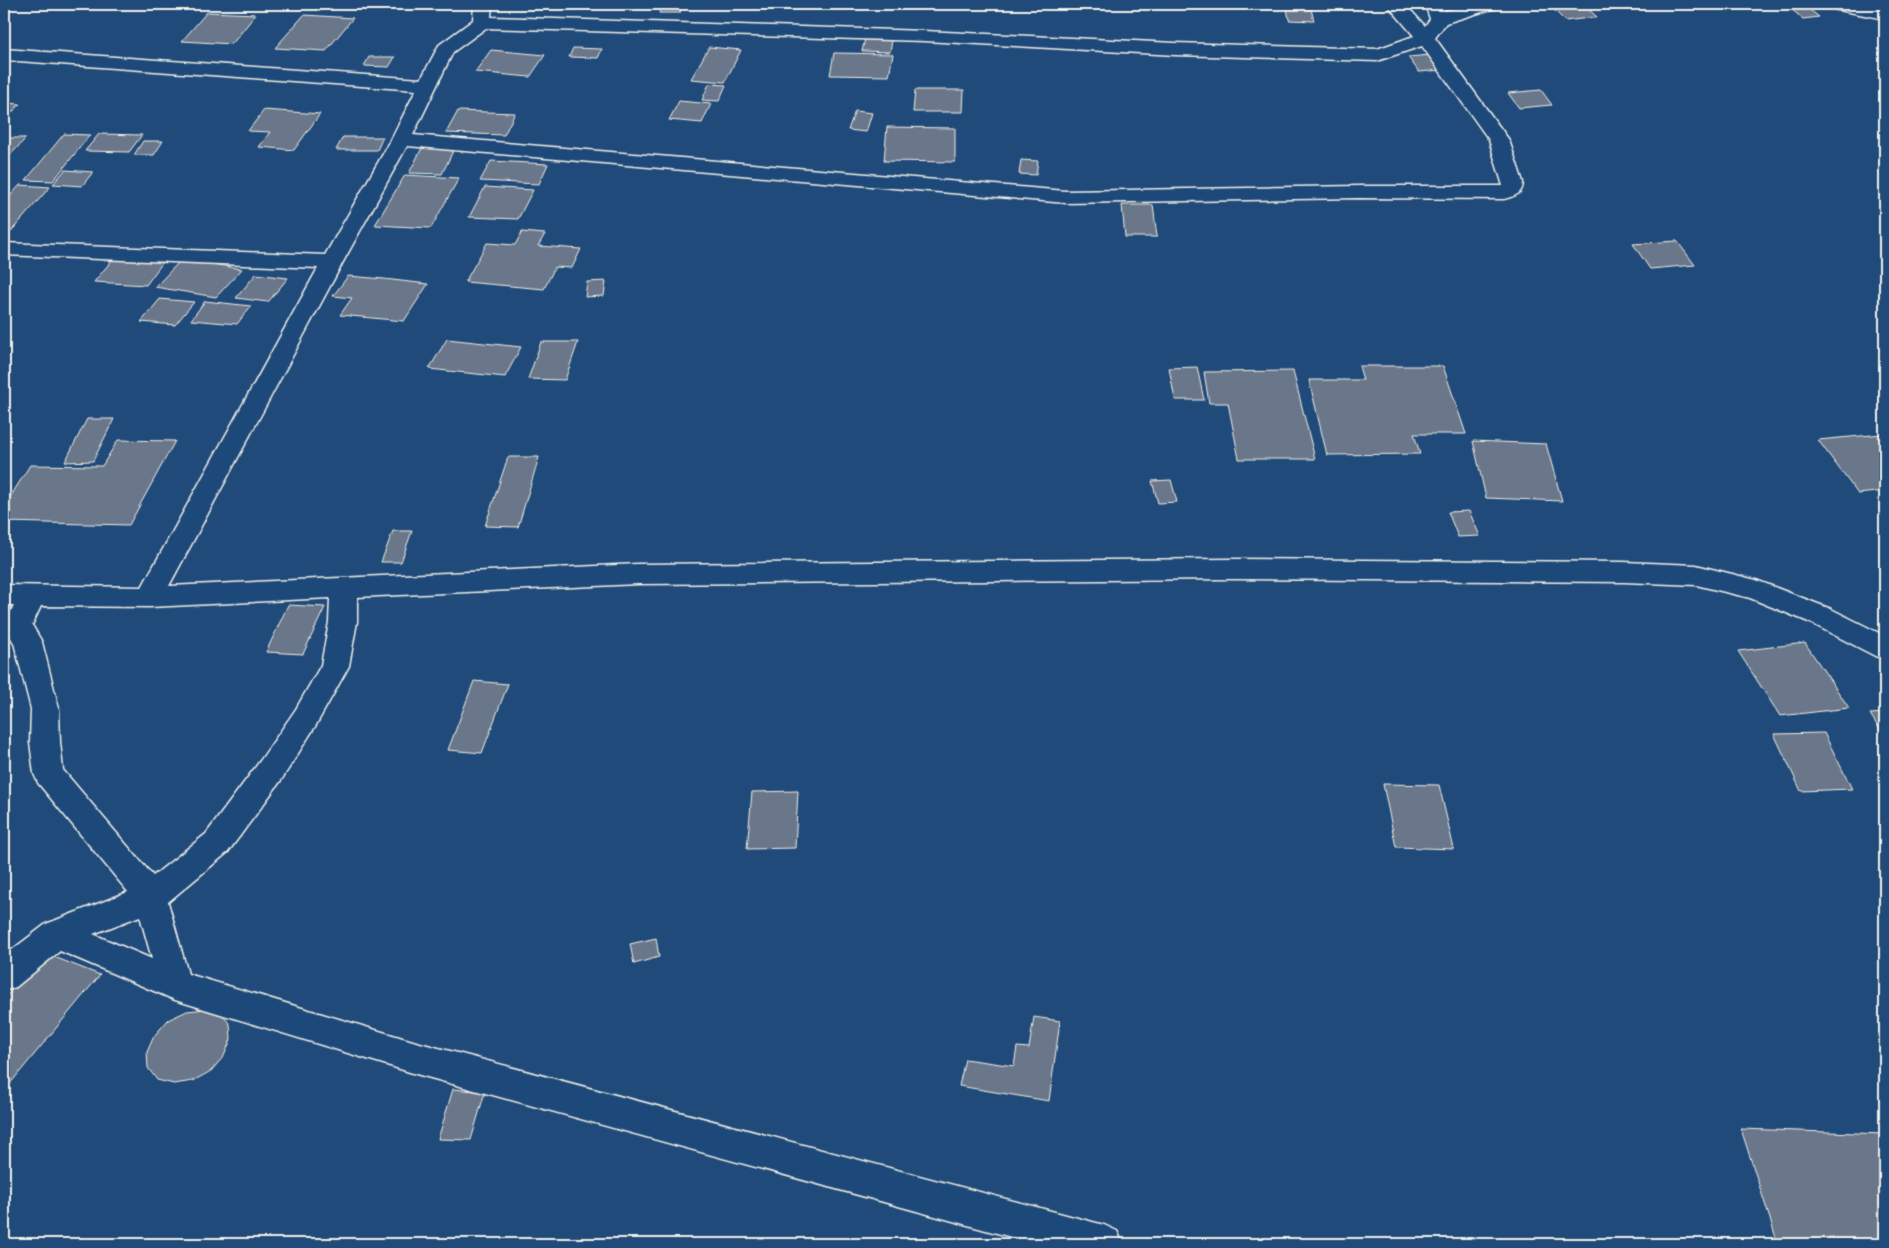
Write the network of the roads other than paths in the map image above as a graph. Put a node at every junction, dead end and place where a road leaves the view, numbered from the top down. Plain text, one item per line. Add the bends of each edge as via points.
1 (1396, 4) edge
2 (1489, 4) edge
3 (1834, 4) edge
4 (1436, 12) edge
5 (483, 13) edge
6 (1885, 14) edge
7 (1426, 38) junction
8 (4, 54) edge
9 (428, 85) junction
10 (401, 140) junction
11 (4, 248) edge
12 (332, 262) junction
13 (344, 588) junction
14 (18, 595) edge
15 (150, 597) junction
16 (1885, 648) edge
17 (151, 897) junction
18 (57, 934) junction
19 (4, 976) edge
20 (175, 985) junction
21 (1104, 1244) edge

1 - 7 street
2 - 4 street
3 - 6 street
4 - 7 street
5 - 7 street via 904,36 1377,55
5 - 9 street via 445,49
7 - 10 street via 1499,140 1513,182 1513,189 1504,194 1359,192 1066,197
8 - 9 street
9 - 10 street
10 - 12 street
11 - 12 street
12 - 15 street
13 - 15 street
13 - 16 street via 638,574 1221,569 1624,572 1696,575 1756,590 1821,616
13 - 17 street via 336,666 306,717 272,770 217,843
14 - 15 street
14 - 17 street via 18,626 28,642 45,708 49,774
17 - 18 street
17 - 20 street
18 - 19 street
18 - 20 street
20 - 21 street via 416,1058

